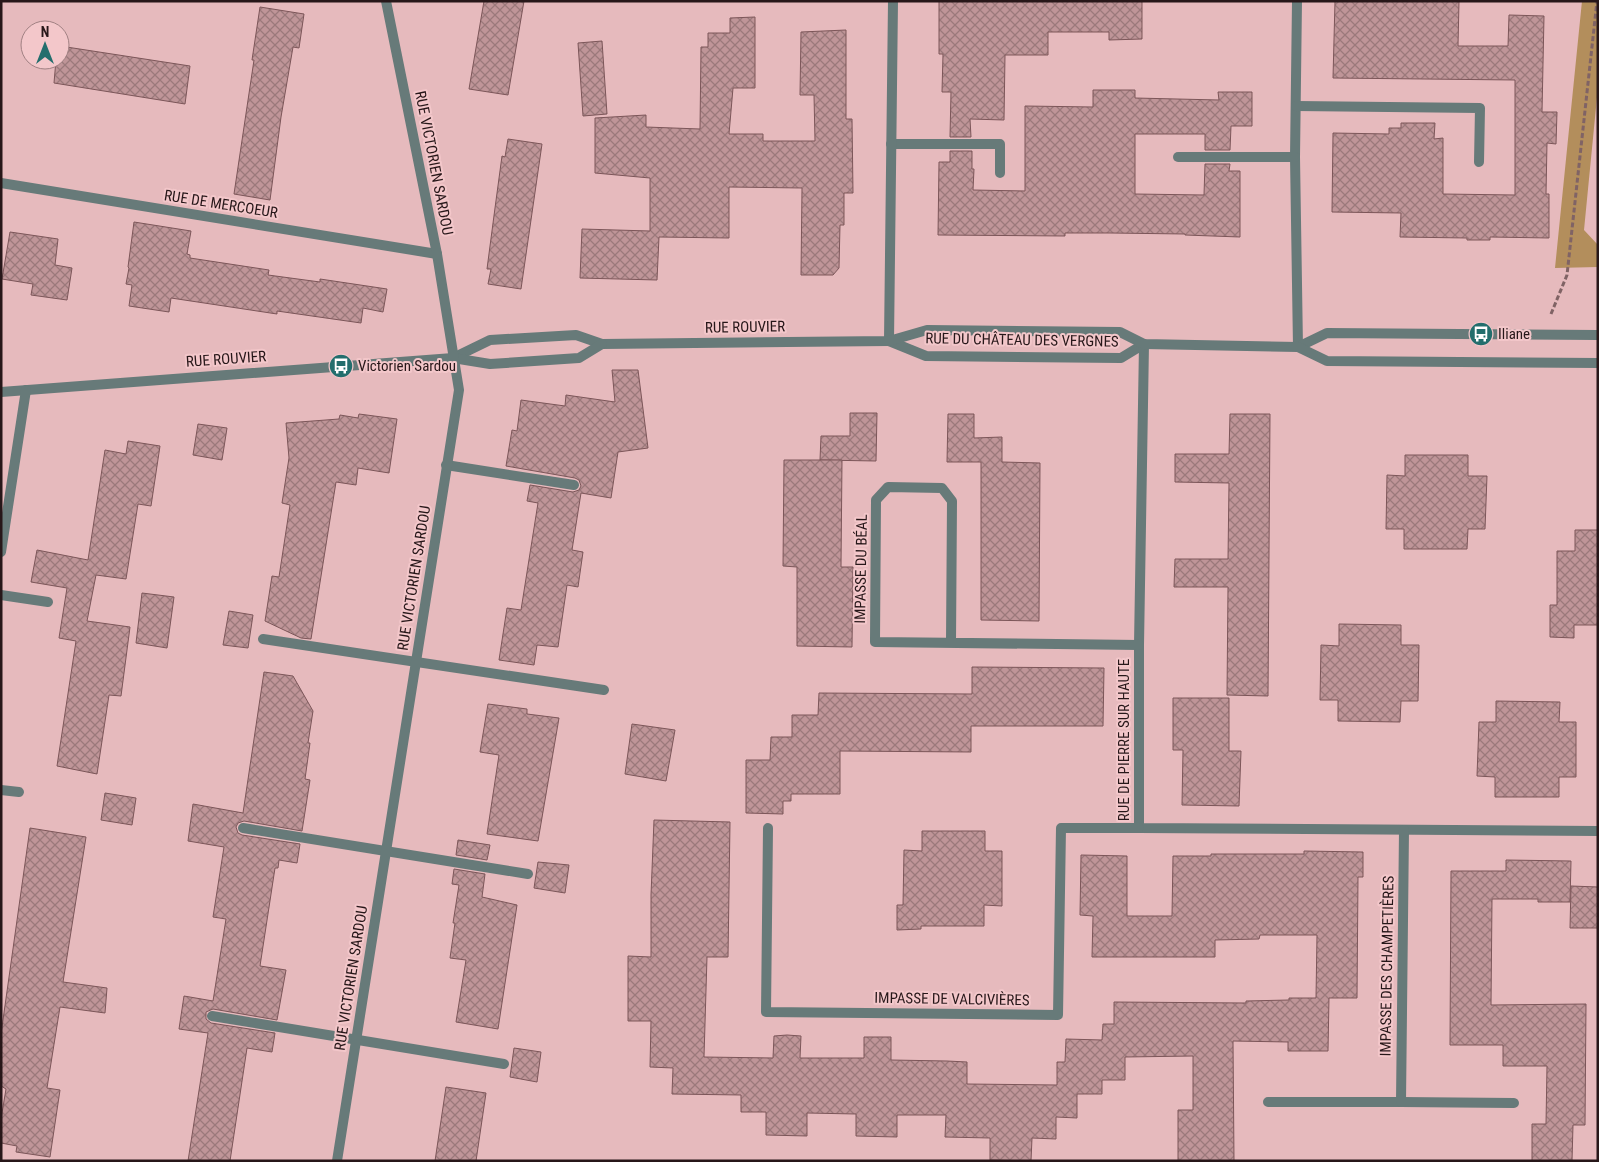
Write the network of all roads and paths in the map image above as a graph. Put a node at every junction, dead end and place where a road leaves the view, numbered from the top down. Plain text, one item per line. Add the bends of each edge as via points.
1 (386, 1) edge
2 (893, 1) edge
3 (1297, 1) edge
4 (1597, 1) edge
5 (1296, 106) junction
6 (891, 144) junction
7 (1178, 157) dead end
8 (1295, 157) junction
9 (1479, 162) dead end
10 (1000, 173) dead end
11 (1, 184) edge
12 (437, 254) junction
13 (1548, 334) junction
14 (1598, 335) edge
15 (888, 341) junction
16 (602, 344) junction
17 (1144, 344) junction
18 (1298, 347) junction
19 (453, 358) junction
20 (1598, 363) edge
21 (26, 390) junction
22 (1, 392) edge
23 (446, 465) junction
24 (574, 485) dead end
25 (1, 552) edge
26 (1, 595) edge
27 (48, 602) dead end
28 (264, 639) dead end
29 (952, 642) junction
30 (1139, 645) junction
31 (416, 663) junction
32 (604, 690) dead end
33 (1, 790) edge
34 (19, 792) dead end
35 (243, 828) dead end
36 (768, 828) dead end
37 (1138, 828) junction
38 (1404, 830) junction
39 (1598, 831) edge
40 (386, 851) junction
41 (528, 874) dead end
42 (212, 1016) dead end
43 (356, 1039) junction
44 (504, 1064) dead end
45 (1268, 1102) dead end
46 (1401, 1102) junction
47 (1514, 1104) dead end
48 (337, 1161) edge

1 - 12 street, RUE VICTORIEN SARDOU
2 - 6 street
3 - 5 street
4 - 13 path via 1567,275 1551,312
5 - 8 street
5 - 9 street via 1480,108
6 - 10 street via 1000,144
6 - 15 street
7 - 8 street
8 - 18 street
11 - 12 street, RUE DE MERCOEUR
12 - 19 street, RUE VICTORIEN SARDOU
13 - 14 street, RUE DU CHÂTEAU DES VERGNES
13 - 18 street, RUE DU CHÂTEAU DES VERGNES via 1327,333
15 - 16 street, RUE ROUVIER
15 - 17 street, RUE DU CHÂTEAU DES VERGNES via 928,330 1120,332
15 - 17 street, RUE DU CHÂTEAU DES VERGNES via 926,356 1122,358
16 - 19 street, RUE ROUVIER via 580,358 490,364
16 - 19 street, RUE ROUVIER via 576,335 490,340
17 - 18 street, RUE DU CHÂTEAU DES VERGNES
17 - 30 street, RUE DE PIERRE SUR HAUTE
18 - 20 street, RUE DU CHÂTEAU DES VERGNES via 1327,361
19 - 21 street, RUE ROUVIER
19 - 23 street, RUE VICTORIEN SARDOU via 459,390
21 - 22 street, RUE ROUVIER
21 - 25 street
23 - 24 street
23 - 31 street, RUE VICTORIEN SARDOU
26 - 27 street
28 - 31 street
29 - 29 street, IMPASSE DU BÉAL via 875,642 876,500 888,487 942,488 952,501
29 - 30 street, IMPASSE DU BÉAL
30 - 37 street, RUE DE PIERRE SUR HAUTE
31 - 32 street
31 - 40 street, RUE VICTORIEN SARDOU
33 - 34 street
35 - 40 street
36 - 37 street, IMPASSE DE VALCIVIÈRES via 766,1012 1058,1015 1061,828
37 - 38 street, RUE DE PIERRE SUR HAUTE
38 - 39 street, RUE DE PIERRE SUR HAUTE
38 - 46 street, IMPASSE DES CHAMPETIÈRES
40 - 41 street
40 - 43 street, RUE VICTORIEN SARDOU
42 - 43 street
43 - 44 street
43 - 48 street, RUE VICTORIEN SARDOU
45 - 46 street
46 - 47 street

